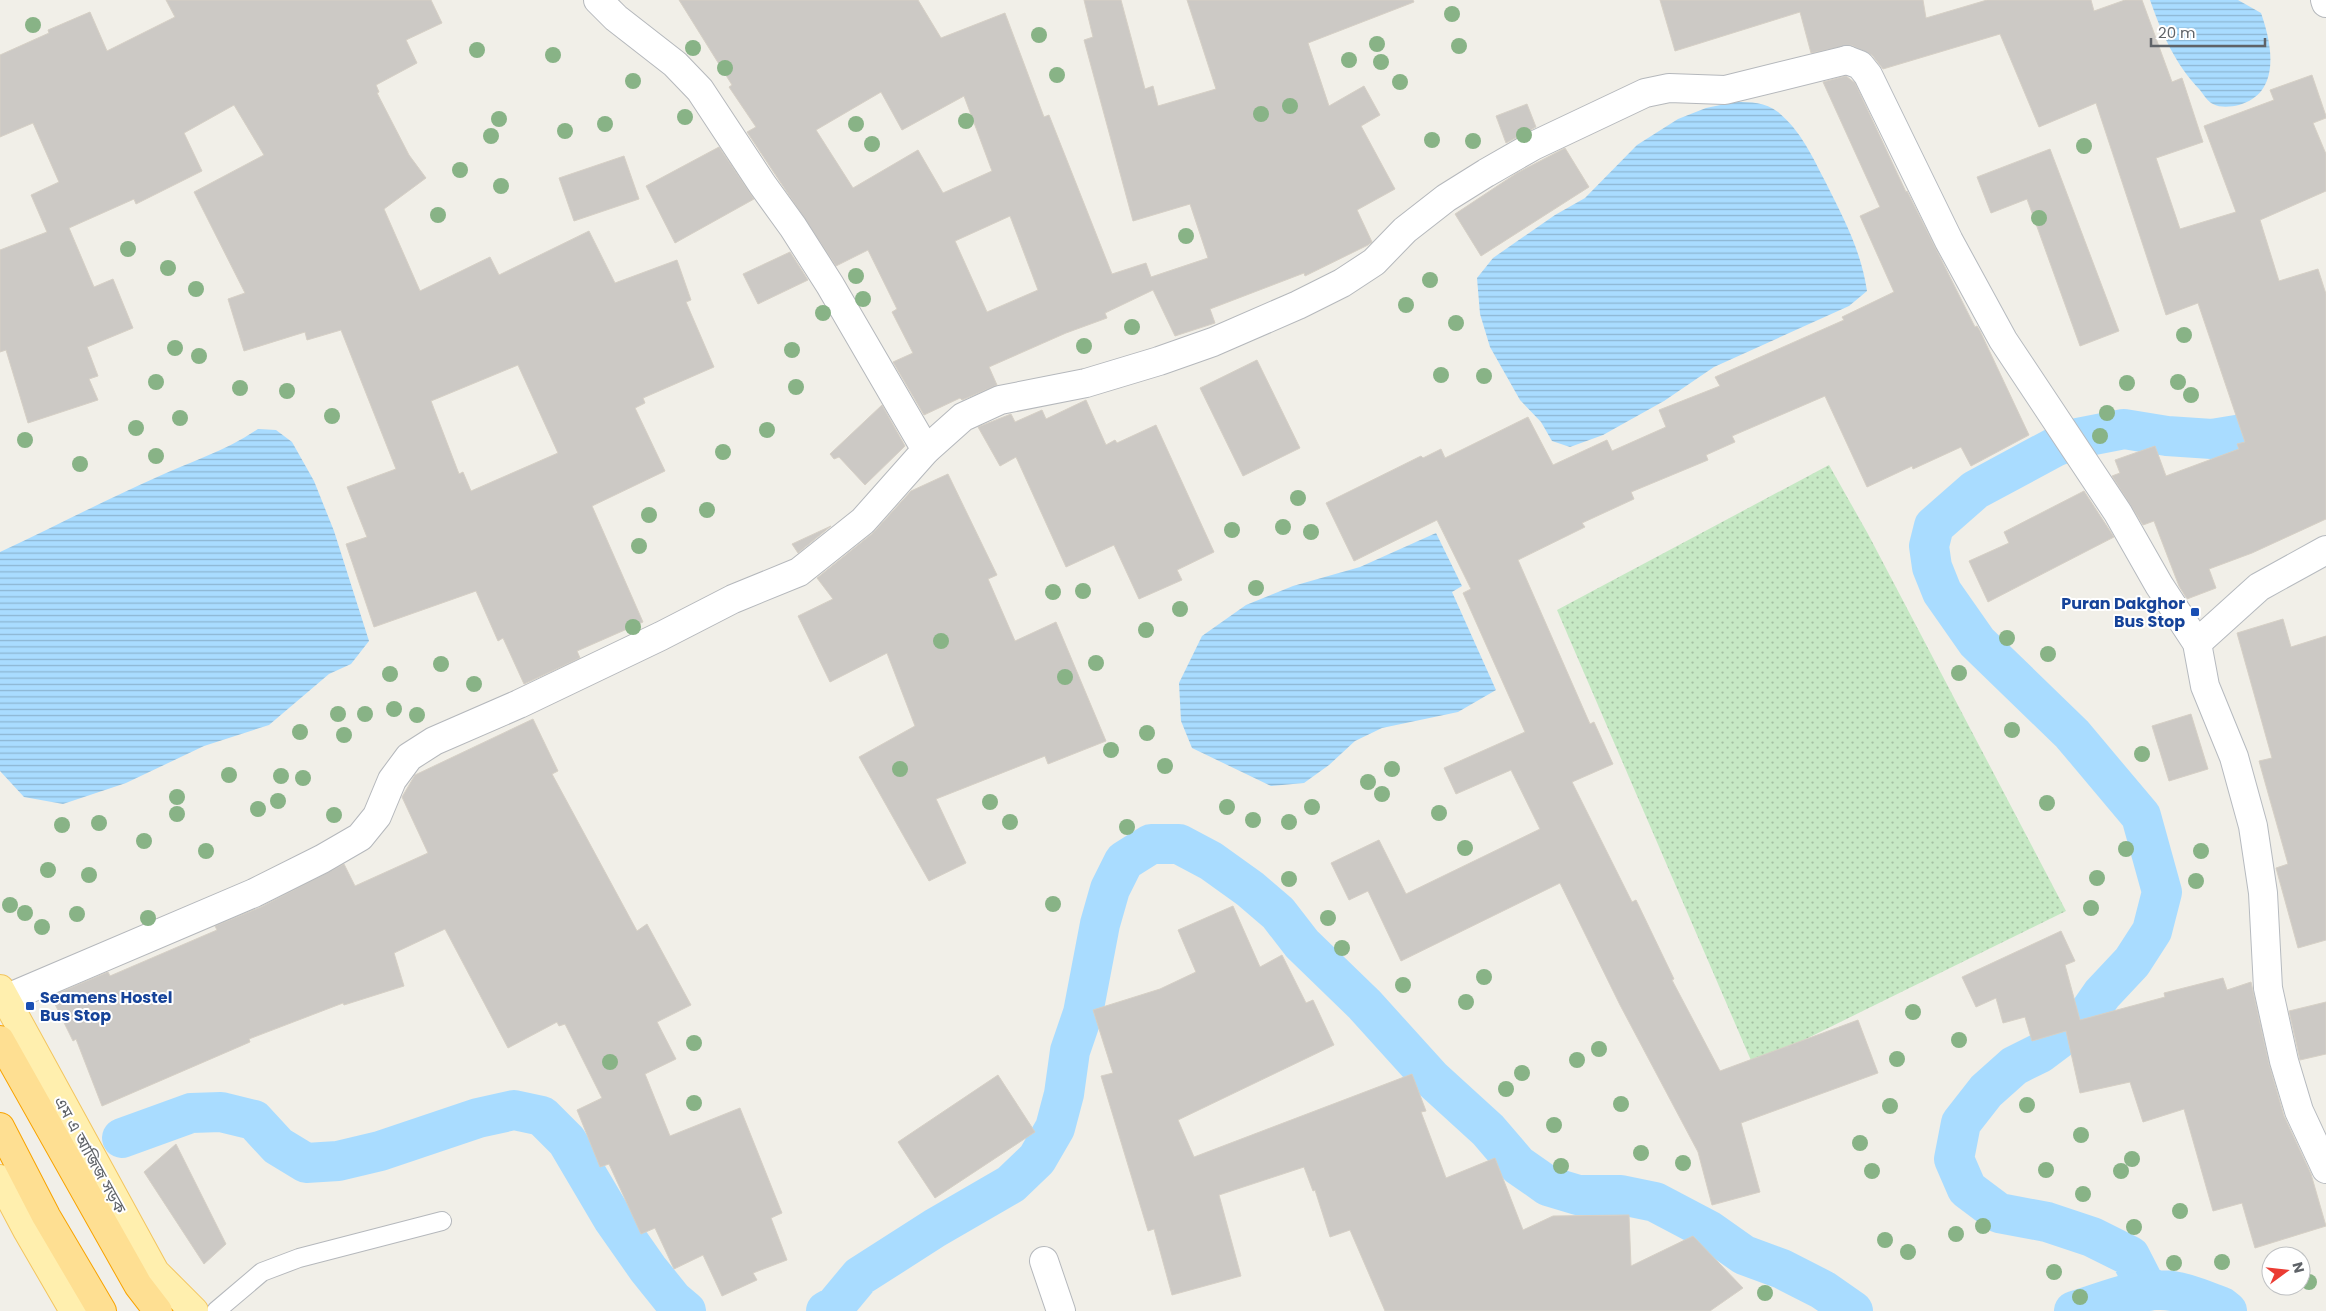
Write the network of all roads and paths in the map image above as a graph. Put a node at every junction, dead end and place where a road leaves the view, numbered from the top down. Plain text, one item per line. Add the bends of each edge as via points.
1 (598, 0) edge
2 (926, 450) junction
3 (2326, 550) edge
4 (2197, 643) junction
5 (3, 994) edge
6 (0, 1040) edge
7 (0, 1127) edge
8 (2326, 1169) edge
9 (0, 1179) edge
10 (442, 1220) dead end
11 (1044, 1261) dead end
12 (74, 1311) edge
13 (102, 1311) edge
14 (158, 1311) edge
15 (194, 1311) edge
16 (216, 1311) edge
17 (1061, 1311) edge

1 - 2 street via 675,64 700,90 830,284
2 - 4 street via 963,417 1000,400 1086,383 1159,361 1298,306 1374,262 1406,230 1446,198 1486,173 1644,92 1669,88 1725,90 1848,60 1860,65 1868,75 1949,241 1998,332 2118,513
2 - 5 street via 863,521 799,572 732,599 519,704 434,741 409,757 392,780 377,816 360,837 254,893
3 - 4 street via 2259,587
4 - 8 street via 2205,686 2234,757 2253,826 2263,893 2268,988 2284,1061 2299,1111
5 - 15 main road, এম এ আজিজ সড়ক via 155,1272
6 - 14 highway via 138,1285
7 - 13 highway via 46,1216
9 - 12 main road
10 - 16 lane via 299,1258 262,1272
11 - 17 street

